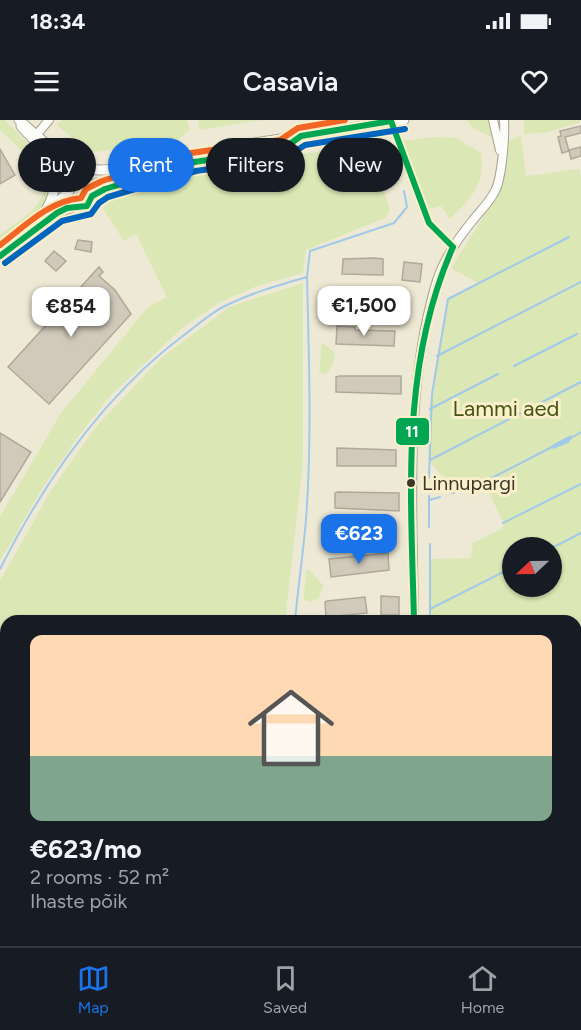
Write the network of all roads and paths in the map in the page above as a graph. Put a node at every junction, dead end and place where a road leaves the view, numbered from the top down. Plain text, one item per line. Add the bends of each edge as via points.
1 (17, 120) edge
2 (49, 120) edge
3 (404, 120) edge
4 (493, 120) edge
5 (504, 120) edge
6 (35, 137) joint
7 (295, 138) edge
8 (501, 152) junction
9 (206, 159) edge
10 (54, 192) edge
11 (67, 192) edge
12 (69, 192) edge
13 (89, 192) edge
14 (92, 196) junction
15 (75, 206) junction
16 (45, 213) junction
17 (0, 247) edge
18 (0, 256) edge
19 (414, 615) edge

1 - 6 street
2 - 6 street
3 - 7 street
4 - 8 street
5 - 8 street
8 - 19 street via 494,194 453,247 440,274 418,368 413,429
9 - 14 street
10 - 16 street
11 - 16 street
12 - 15 street via 69,200
13 - 14 street
14 - 15 street via 87,206
15 - 18 street via 57,213
16 - 17 street

